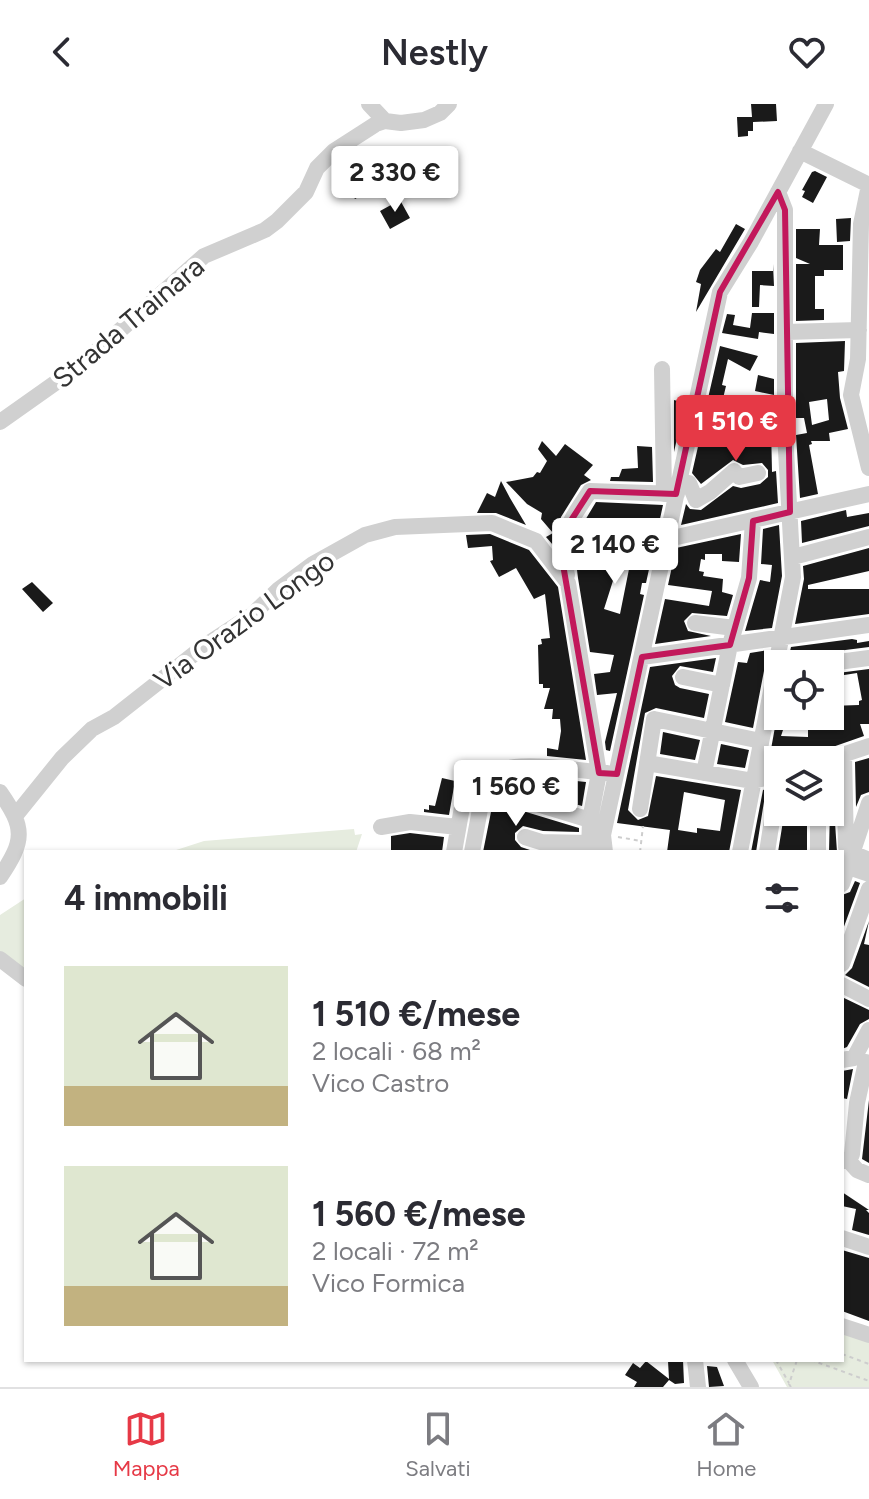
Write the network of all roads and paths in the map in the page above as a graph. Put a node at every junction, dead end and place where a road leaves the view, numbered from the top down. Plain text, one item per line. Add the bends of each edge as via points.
1 (369, 104) edge
2 (449, 104) edge
3 (826, 104) edge
4 (385, 121) junction
5 (800, 151) junction
6 (869, 185) edge
7 (778, 192) junction
8 (864, 260) edge
9 (859, 330) junction
10 (785, 332) junction
11 (662, 369) dead end
12 (869, 381) edge
13 (851, 385) junction
14 (693, 415) junction
15 (0, 422) edge
16 (721, 423) dead end
17 (869, 465) edge
18 (787, 467) junction
19 (673, 492) junction
20 (869, 494) edge
21 (790, 512) junction
22 (753, 521) junction
23 (869, 537) edge
24 (668, 539) junction
25 (793, 557) junction
26 (568, 583) junction
27 (695, 623) dead end
28 (869, 625) edge
29 (734, 628) junction
30 (783, 638) junction
31 (730, 645) junction
32 (780, 650) edge
33 (642, 657) junction
34 (869, 658) edge
35 (844, 661) edge
36 (683, 677) dead end
37 (722, 685) junction
38 (764, 727) edge
39 (713, 731) junction
40 (761, 741) junction
41 (869, 746) edge
42 (844, 754) edge
43 (650, 764) junction
44 (595, 772) junction
45 (704, 773) junction
46 (617, 774) junction
47 (764, 778) edge
48 (483, 781) junction
49 (753, 781) junction
50 (0, 792) edge
51 (869, 803) edge
52 (640, 809) dead end
53 (16, 815) junction
54 (587, 819) junction
55 (643, 826) dead end
56 (771, 826) edge
57 (818, 826) edge
58 (844, 826) edge
59 (381, 827) dead end
60 (458, 827) junction
61 (612, 836) dead end
62 (525, 837) dead end
63 (641, 841) junction
64 (586, 846) edge
65 (454, 850) edge
66 (472, 850) edge
67 (605, 850) edge
68 (640, 850) edge
69 (740, 850) edge
70 (767, 850) edge
71 (818, 850) edge
72 (848, 860) edge
73 (869, 860) edge
74 (869, 874) edge
75 (0, 877) edge
76 (869, 889) edge
77 (847, 937) edge
78 (869, 941) edge
79 (0, 959) edge
80 (24, 977) edge
81 (844, 986) edge
82 (869, 999) edge
83 (869, 1030) edge
84 (858, 1061) edge
85 (863, 1121) edge
86 (846, 1161) edge
87 (869, 1175) edge
88 (844, 1239) edge
89 (869, 1247) edge
90 (844, 1327) edge
91 (869, 1335) edge
92 (844, 1355) edge
93 (695, 1362) edge
94 (736, 1362) edge
95 (777, 1362) edge
96 (796, 1362) edge
97 (817, 1362) edge
98 (869, 1364) edge
99 (869, 1381) edge
100 (790, 1385) edge
101 (698, 1387) edge
102 (751, 1387) edge

1 - 4 street
2 - 4 street, Strada Trainara via 424,120
3 - 5 street
4 - 15 street, Strada Trainara via 323,159 306,192 277,221 204,256 82,364
5 - 6 street
5 - 7 street
6 - 8 street via 861,224
7 - 10 street via 785,210
7 - 14 street via 720,292
8 - 9 street
9 - 10 street
9 - 13 street
10 - 18 street
11 - 19 street
12 - 13 street
13 - 17 street
14 - 16 street
14 - 19 street
18 - 19 street via 739,477 734,471 696,500 689,483
18 - 21 street
19 - 24 street
19 - 26 street via 590,491 570,522 561,553
20 - 21 street
21 - 22 street
21 - 25 street
22 - 24 street
22 - 29 street via 749,578
23 - 25 street
24 - 33 street
25 - 30 street
26 - 44 street, Via Orazio Longo
26 - 53 street, Via Orazio Longo via 536,541 492,523 395,527 365,535 313,564 252,615 92,729
27 - 29 street
28 - 30 street
29 - 31 street
30 - 31 street
30 - 32 street
31 - 33 street
31 - 37 street
33 - 46 street
34 - 35 street
36 - 37 street
37 - 39 street
38 - 40 street
39 - 40 street
39 - 43 street via 654,719
39 - 45 street
40 - 49 street
41 - 42 street
43 - 45 street
43 - 52 street
44 - 46 street
44 - 48 street via 501,767
44 - 54 street, Via Orazio Longo
45 - 49 street
46 - 67 street via 603,835
47 - 49 street
48 - 54 street
48 - 60 street via 466,785
48 - 66 street
49 - 69 street
50 - 53 street
51 - 72 street
53 - 75 street via 19,844
54 - 64 street, Via Orazio Longo
55 - 63 path
56 - 70 street
57 - 71 street
58 - 72 street
59 - 60 street via 410,822
60 - 65 street
61 - 63 path
62 - 64 street
63 - 68 path
72 - 73 street
72 - 74 street
76 - 77 street
77 - 78 street
79 - 80 street
81 - 82 street
83 - 84 street
84 - 85 street via 857,1103
85 - 86 street
86 - 87 street
88 - 89 street
90 - 91 street
92 - 98 path
93 - 101 street
94 - 102 street
95 - 100 path
96 - 100 path
97 - 99 path

